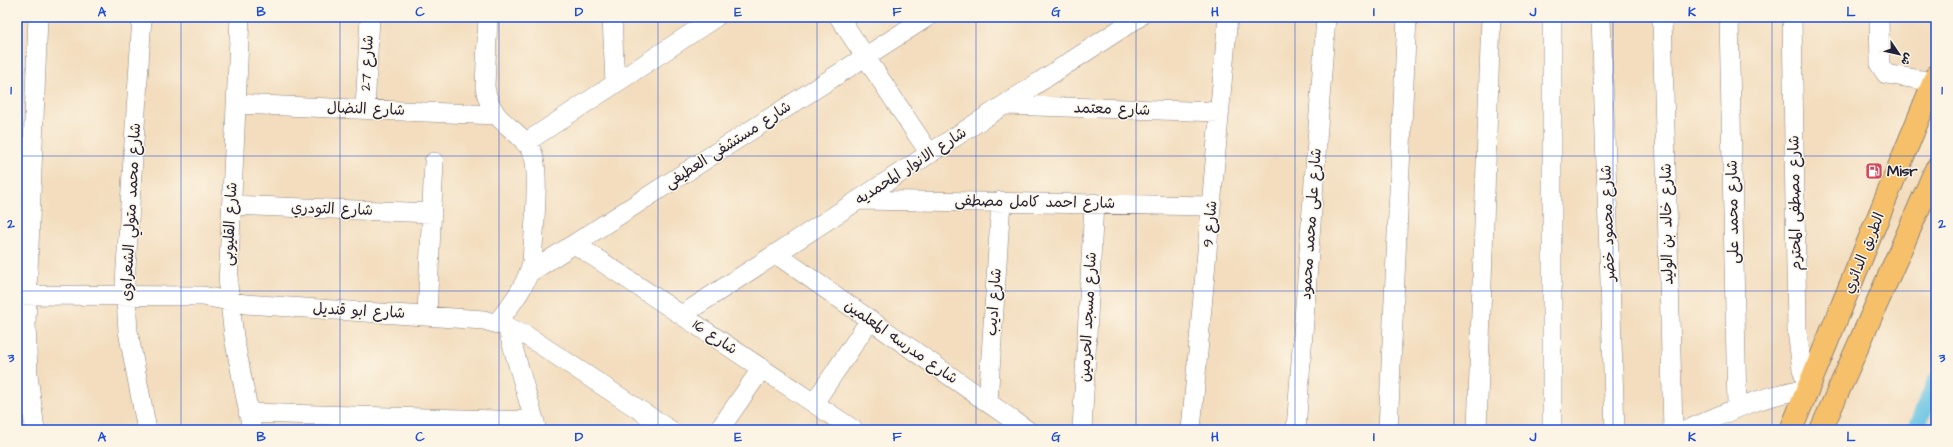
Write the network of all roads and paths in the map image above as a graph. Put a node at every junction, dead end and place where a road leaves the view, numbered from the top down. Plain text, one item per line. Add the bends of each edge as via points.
1 (38, 17) edge
2 (142, 17) edge
3 (240, 17) edge
4 (370, 17) edge
5 (488, 17) edge
6 (612, 17) edge
7 (716, 17) edge
8 (839, 17) edge
9 (927, 17) edge
10 (1139, 17) edge
11 (1228, 17) edge
12 (1326, 17) edge
13 (1407, 17) edge
14 (1491, 17) edge
15 (1552, 17) edge
16 (1601, 17) edge
17 (1662, 17) edge
18 (1729, 17) edge
19 (1792, 17) edge
20 (1879, 17) edge
21 (866, 56) junction
22 (1935, 79) edge
23 (615, 84) junction
24 (236, 104) junction
25 (1004, 105) junction
26 (365, 109) junction
27 (1220, 112) junction
28 (496, 115) junction
29 (525, 143) junction
30 (930, 154) junction
31 (434, 162) dead end
32 (1936, 169) edge
33 (24, 196) edge
34 (859, 200) junction
35 (1001, 201) junction
36 (1094, 203) junction
37 (231, 205) junction
38 (1211, 206) junction
39 (432, 213) junction
40 (575, 244) junction
41 (776, 254) junction
42 (529, 273) junction
43 (22, 295) edge
44 (126, 296) junction
45 (230, 302) junction
46 (427, 315) junction
47 (682, 315) junction
48 (870, 320) junction
49 (502, 325) junction
50 (762, 368) junction
51 (1808, 389) junction
52 (24, 401) edge
53 (988, 402) junction
54 (814, 403) junction
55 (1737, 408) junction
56 (250, 422) edge
57 (649, 423) edge
58 (422, 424) edge
59 (536, 426) edge
60 (35, 430) edge
61 (147, 430) edge
62 (670, 430) edge
63 (720, 430) edge
64 (854, 430) edge
65 (1027, 430) edge
66 (1082, 430) edge
67 (1191, 430) edge
68 (1296, 430) edge
69 (1388, 430) edge
70 (1477, 430) edge
71 (1552, 430) edge
72 (1615, 430) edge
73 (1673, 430) edge
74 (1687, 430) edge
75 (1791, 430) edge
76 (1822, 430) edge

1 - 33 street
2 - 44 street, شارع محمد متولي الشعراوى
3 - 24 street, شارع القليوبى
4 - 26 street, شارع 27
5 - 28 street via 485,87 490,106
6 - 23 street
7 - 23 street
8 - 21 street
9 - 21 street, شارع مستشفى العطيفى
10 - 25 street, شارع الانوار المحمديه
11 - 27 street, شارع 9
12 - 68 street, شارع على محمد محمود
13 - 69 street
14 - 70 street
15 - 71 street
16 - 72 street, شارع محمود خضر
17 - 73 street, شارع خالد بن الوليد
18 - 55 street, شارع محمد على
19 - 51 street, شارع مصطفى المحترم via 1797,331 1802,370
20 - 22 street via 1880,65 1883,72
21 - 30 street
21 - 40 street, شارع مستشفى العطيفى
22 - 51 highway, الطريق الدائري
23 - 29 street
24 - 26 street, شارع النضال
24 - 37 street, شارع القليوبى
25 - 27 street, شارع معتمد
25 - 30 street, شارع الانوار المحمديه
26 - 28 street, شارع النضال
27 - 38 street, شارع 9
28 - 29 street
29 - 42 street via 532,152 537,168 532,262
30 - 34 street, شارع الانوار المحمديه
31 - 39 street
32 - 76 highway, الطريق الدائري
33 - 43 street
34 - 35 street, شارع احمد كامل مصطفى
34 - 41 street, شارع الانوار المحمديه
35 - 36 street, شارع احمد كامل مصطفى
35 - 53 street, شارع اديب
36 - 38 street, شارع احمد كامل مصطفى
36 - 66 street, شارع مسجد الحرمين
37 - 39 street, شارع التودري
37 - 45 street, شارع القليوبى via 228,267
38 - 67 street, شارع 9
39 - 46 street
40 - 42 street, شارع مستشفى العطيفى
40 - 47 street, شارع 16
41 - 47 street, شارع الانوار المحمديه
41 - 48 street, شارع مدرسه المعلمين
42 - 49 street
43 - 44 street, شارع ابو قنديل
43 - 52 street via 26,349
44 - 45 street, شارع ابو قنديل via 203,296
44 - 61 street, شارع محمد متولي الشعراوى via 128,331
45 - 46 street, شارع ابو قنديل
45 - 56 street, شارع القليوبى
46 - 49 street, شارع ابو قنديل via 470,318
47 - 50 street, شارع 16
48 - 53 street, شارع مدرسه المعلمين
48 - 54 street
49 - 57 street, شارع ابو قنديل via 527,336
49 - 59 street
50 - 54 street, شارع 16
50 - 63 street
51 - 55 street via 1772,395
51 - 75 highway, الطريق الدائري
52 - 60 street
53 - 65 street, شارع مدرسه المعلمين
54 - 64 street, شارع 16
55 - 74 street
56 - 58 street
57 - 62 street, شارع ابو قنديل
58 - 59 street

